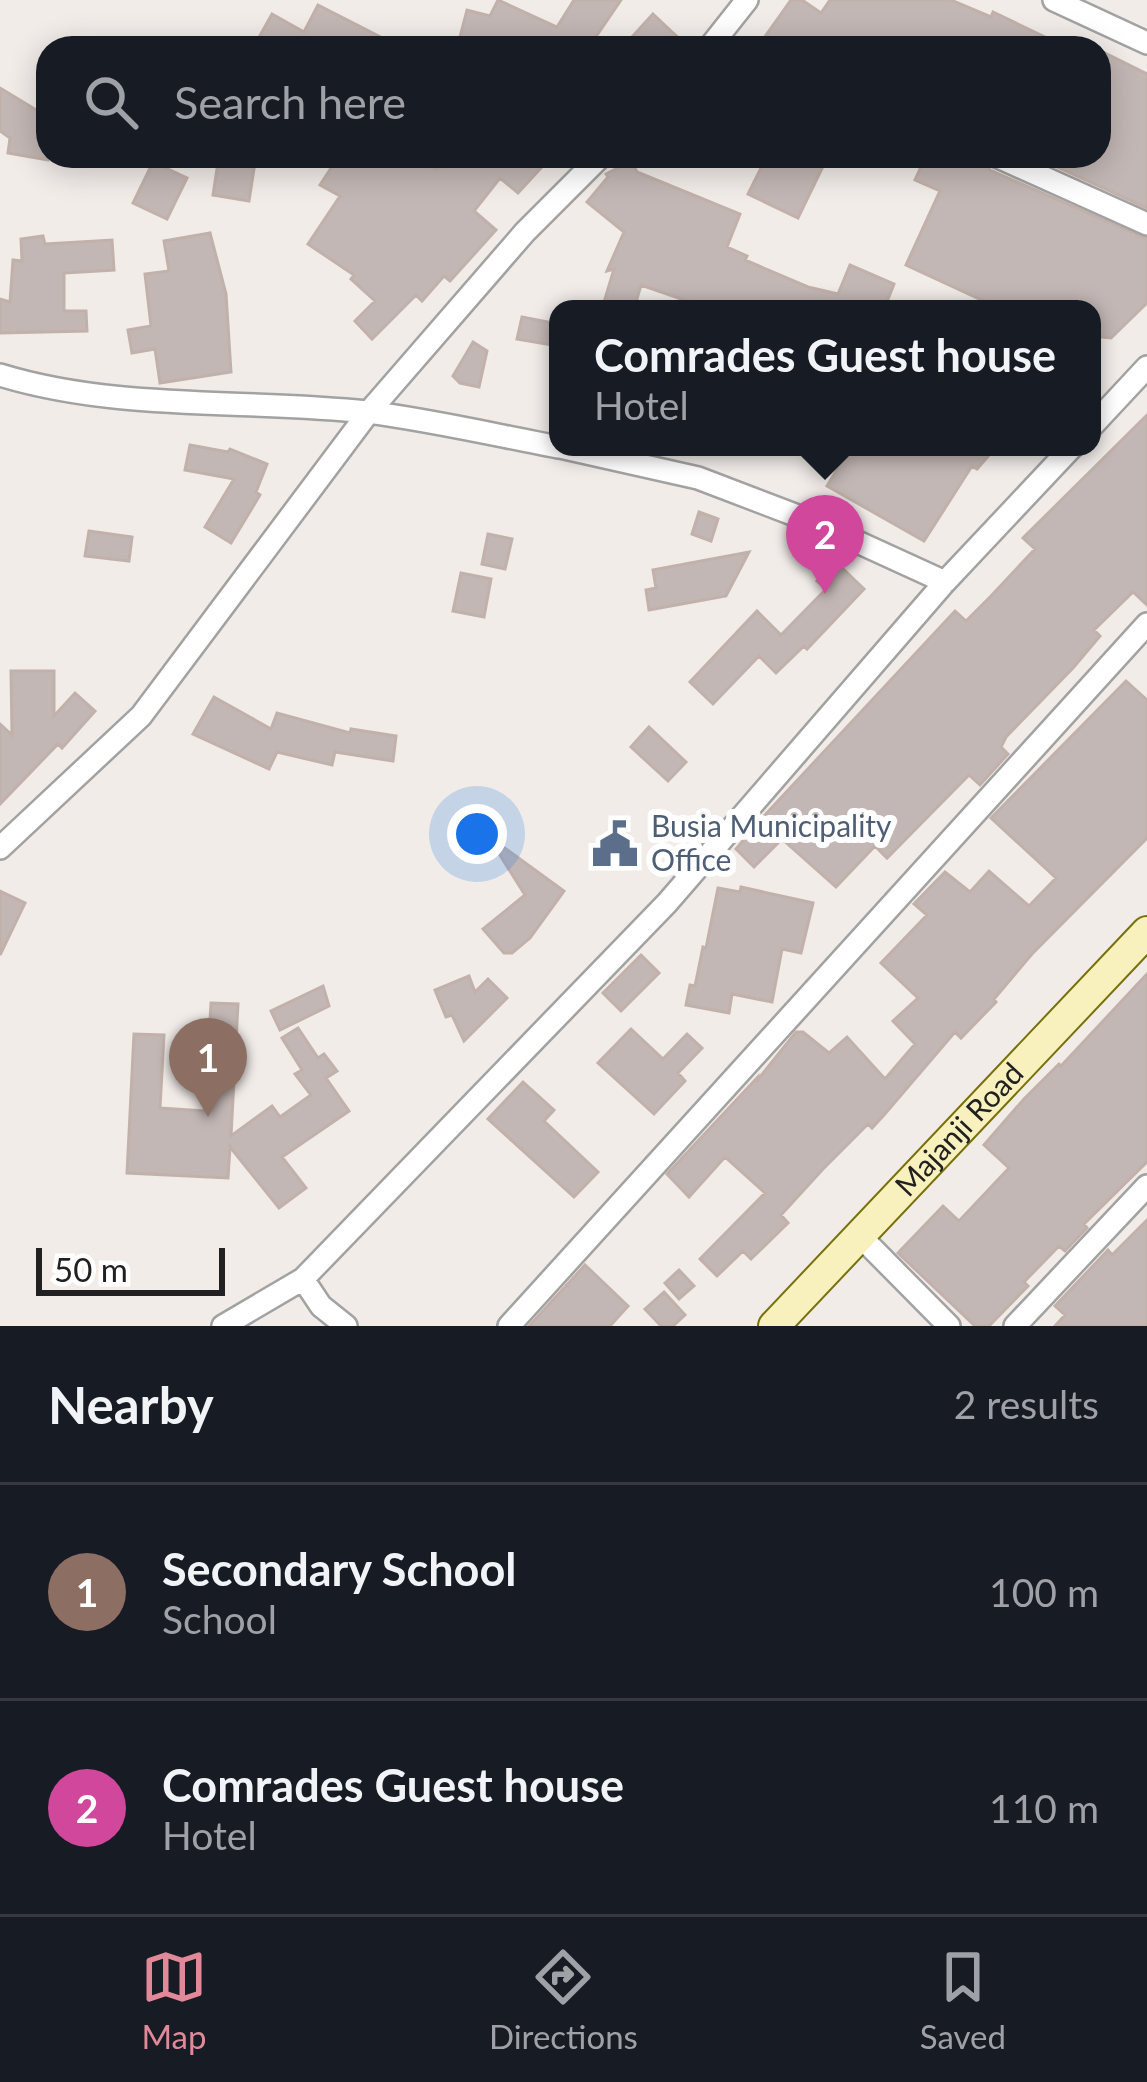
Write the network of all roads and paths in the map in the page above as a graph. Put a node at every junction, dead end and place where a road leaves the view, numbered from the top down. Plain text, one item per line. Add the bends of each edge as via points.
1 (747, 0) edge
2 (1054, 0) edge
3 (719, 36) edge
4 (1147, 43) edge
5 (589, 168) edge
6 (1023, 168) edge
7 (1147, 224) edge
8 (1147, 368) edge
9 (0, 375) edge
10 (368, 412) junction
11 (1101, 417) edge
12 (549, 445) edge
13 (599, 456) edge
14 (1064, 456) edge
15 (945, 582) junction
16 (1147, 624) edge
17 (0, 848) edge
18 (1147, 932) edge
19 (1147, 1186) edge
20 (860, 1236) junction
21 (303, 1279) junction
22 (224, 1326) edge
23 (346, 1326) edge
24 (509, 1326) edge
25 (775, 1326) edge
26 (950, 1326) edge
27 (1015, 1326) edge

1 - 3 street
2 - 4 street
5 - 10 street
6 - 7 street
8 - 11 street
9 - 10 street via 84,393
10 - 12 street
10 - 17 street via 141,716
13 - 15 street via 698,478
14 - 15 street
15 - 21 street via 667,904
16 - 24 street
18 - 20 main road, Majanji Road
19 - 27 street
20 - 25 main road, Majanji Road
20 - 26 street
21 - 22 street
21 - 23 street

